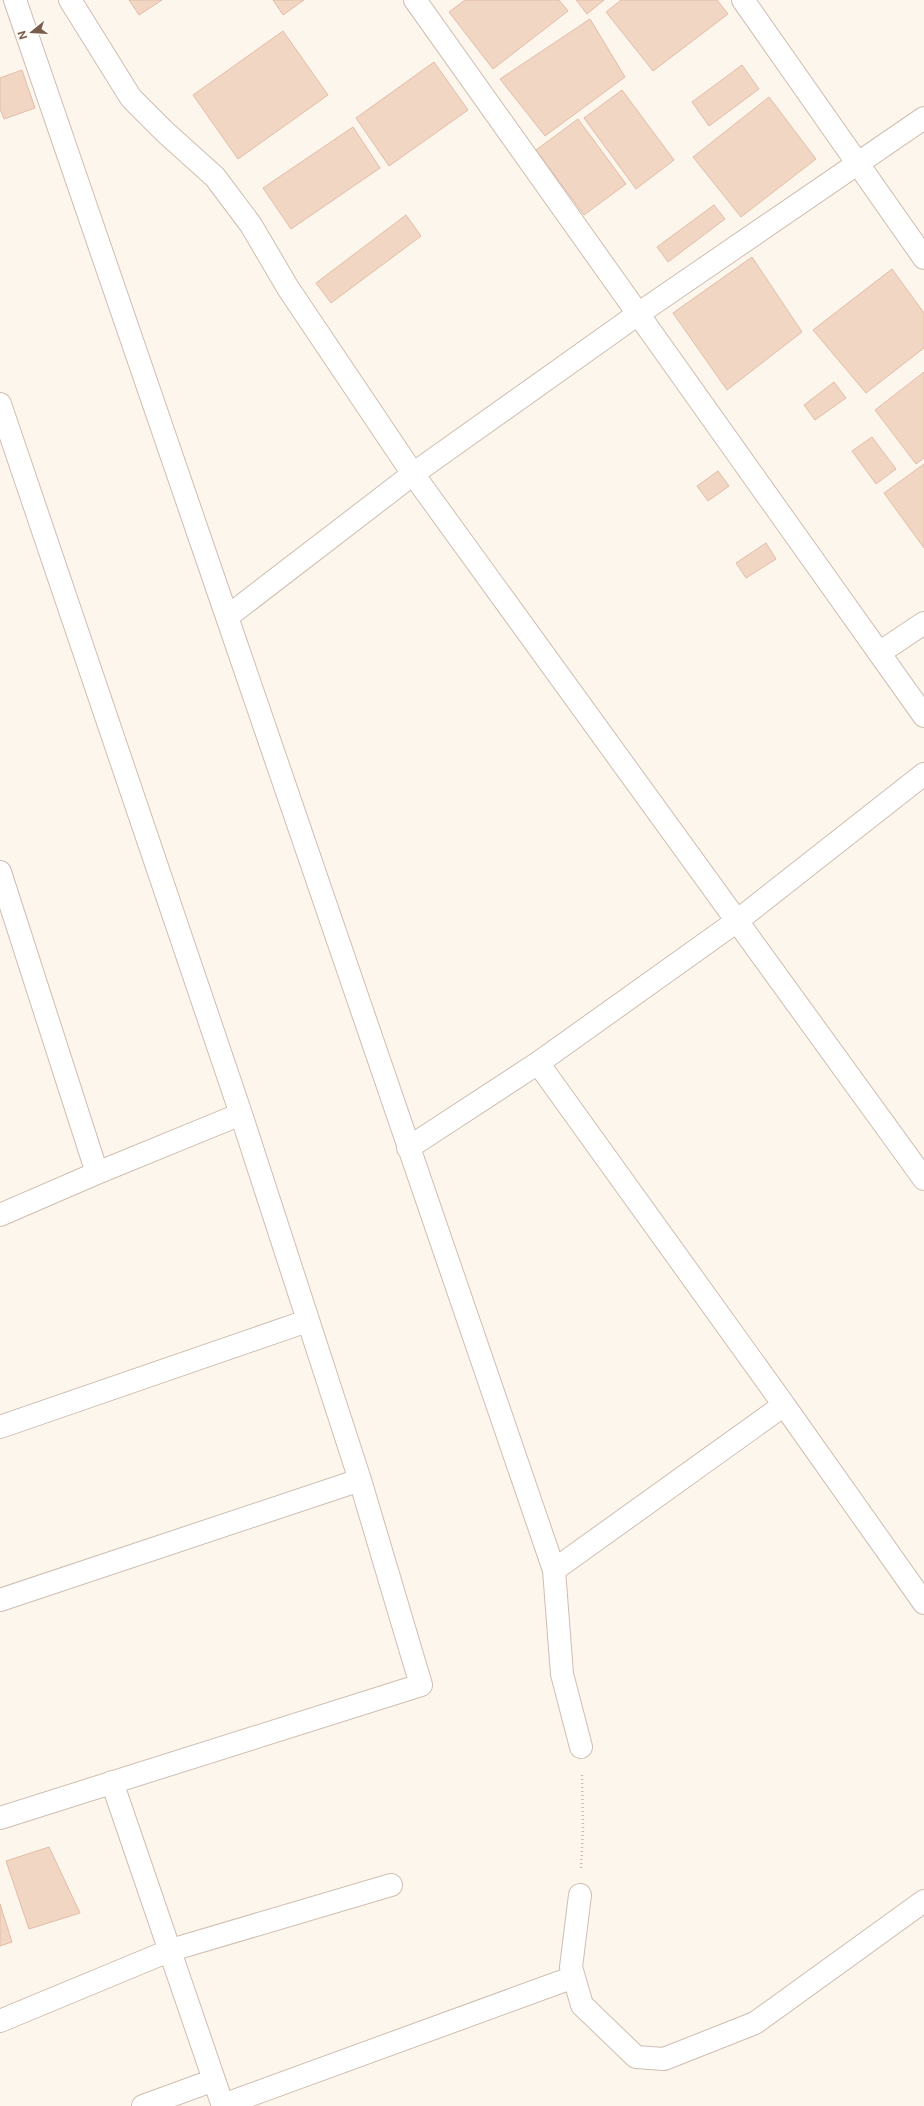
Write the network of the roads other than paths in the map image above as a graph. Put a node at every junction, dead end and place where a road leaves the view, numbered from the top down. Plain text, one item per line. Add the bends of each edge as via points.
1 (15, 0) edge
2 (70, 0) edge
3 (415, 0) edge
4 (743, 0) edge
5 (924, 118) edge
6 (856, 164) junction
7 (924, 258) edge
8 (638, 314) junction
9 (0, 404) edge
10 (9, 456) edge
11 (413, 474) junction
12 (227, 617) junction
13 (924, 623) edge
14 (879, 654) junction
15 (924, 716) edge
16 (924, 774) edge
17 (0, 872) edge
18 (737, 921) junction
19 (538, 1064) junction
20 (241, 1114) junction
21 (408, 1148) junction
22 (97, 1173) junction
23 (924, 1179) edge
24 (0, 1215) edge
25 (307, 1321) junction
26 (784, 1405) junction
27 (0, 1427) edge
28 (360, 1480) junction
29 (554, 1570) junction
30 (0, 1600) edge
31 (924, 1603) edge
32 (581, 1747) road end
33 (112, 1782) junction
34 (0, 1818) edge
35 (391, 1885) dead end
36 (580, 1895) road end
37 (924, 1901) edge
38 (171, 1950) junction
39 (574, 1977) junction
40 (0, 2022) edge
41 (214, 2080) junction
42 (223, 2105) edge
43 (142, 2106) edge

1 - 12 street
2 - 11 street via 131,98 164,132 215,177 246,219 288,288
3 - 8 street
4 - 6 street
5 - 6 street
6 - 7 street
6 - 8 street
8 - 11 street
8 - 14 street
9 - 10 street
10 - 20 street
11 - 12 street
11 - 18 street
12 - 21 street
13 - 14 street
14 - 15 street
16 - 18 street
17 - 22 street
18 - 19 street
18 - 23 street
19 - 21 street
19 - 26 street
20 - 22 street
20 - 25 street
21 - 29 street
22 - 24 street
25 - 27 street
25 - 28 street
26 - 29 street
26 - 31 street
28 - 30 street
28 - 33 street via 421,1685
29 - 32 street via 562,1674
33 - 34 street
33 - 38 street
35 - 38 street
36 - 39 street via 571,1967
37 - 39 street via 755,2023 664,2059 636,2057 582,2006
38 - 40 street
38 - 41 street
39 - 42 street
41 - 42 street
41 - 43 street

